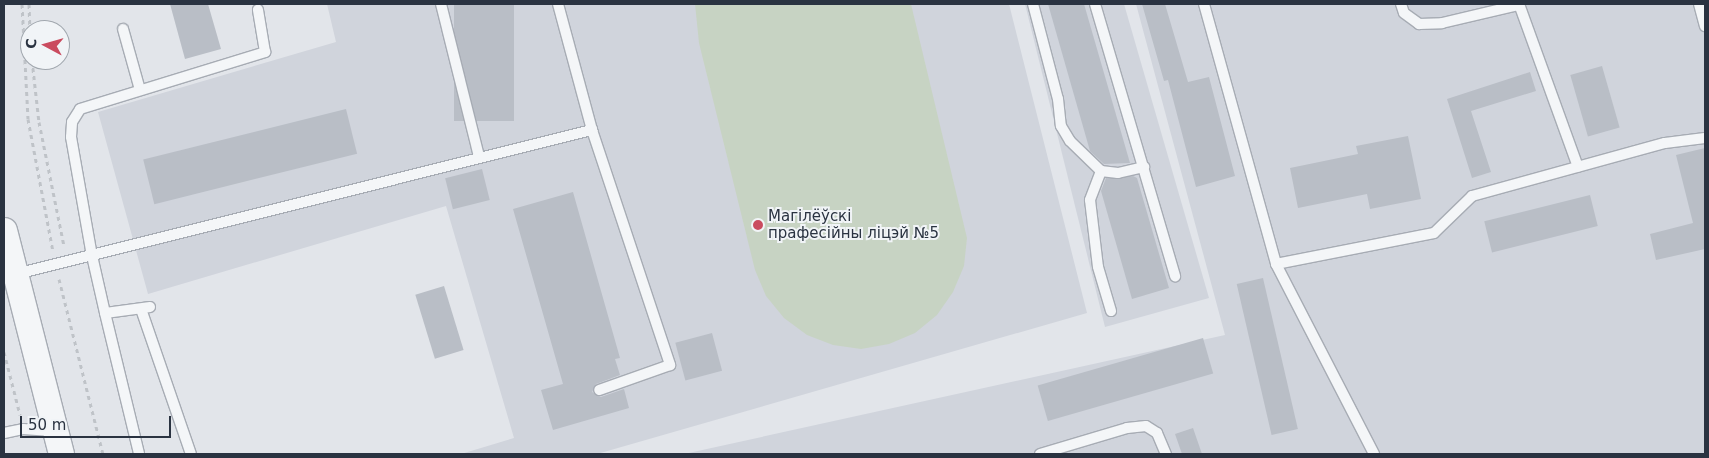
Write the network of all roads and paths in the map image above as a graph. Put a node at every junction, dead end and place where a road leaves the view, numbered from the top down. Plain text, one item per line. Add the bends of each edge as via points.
1 (22, 4) edge
2 (29, 4) edge
3 (441, 4) edge
4 (558, 4) edge
5 (1033, 4) edge
6 (1096, 4) edge
7 (1204, 4) edge
8 (1401, 4) edge
9 (1699, 4) edge
10 (1519, 5) edge
11 (258, 10) dead end
12 (29, 20) edge
13 (1705, 26) edge
14 (123, 29) dead end
15 (33, 70) edge
16 (140, 90) junction
17 (592, 130) junction
18 (1705, 138) edge
19 (479, 156) junction
20 (1578, 167) junction
21 (1144, 168) junction
22 (1102, 171) junction
23 (4, 230) edge
24 (92, 256) junction
25 (68, 262) junction
26 (56, 264) junction
27 (1276, 264) junction
28 (16, 274) junction
29 (1176, 276) dead end
30 (1111, 311) dead end
31 (105, 313) junction
32 (4, 352) edge
33 (599, 390) dead end
34 (23, 429) junction
35 (4, 433) edge
36 (58, 442) edge
37 (102, 454) edge
38 (139, 454) edge
39 (191, 454) edge
40 (1040, 454) edge
41 (1166, 454) edge
42 (1374, 454) edge

1 - 26 path via 28,119
2 - 12 path
3 - 19 lane
4 - 17 lane
5 - 22 lane via 1058,99 1061,126 1070,141
6 - 21 lane
7 - 27 lane
8 - 10 lane via 1404,13 1419,24 1442,23
9 - 13 lane
10 - 20 lane
11 - 16 lane via 265,52
14 - 16 lane
15 - 25 path via 39,122
16 - 24 lane via 80,109 72,122
17 - 19 lane
17 - 33 lane via 670,365
18 - 20 lane via 1665,143
19 - 24 lane
20 - 27 lane via 1472,196 1434,233
21 - 22 lane via 1118,173
21 - 29 lane
22 - 30 lane via 1090,200 1098,267
23 - 28 street
24 - 25 lane
24 - 31 lane
25 - 26 lane
26 - 28 lane
26 - 37 path
27 - 42 lane
28 - 36 street
31 - 38 lane
31 - 39 lane via 146,308
32 - 34 path
34 - 35 lane
34 - 36 lane
40 - 41 lane via 1127,428 1146,426 1157,433

